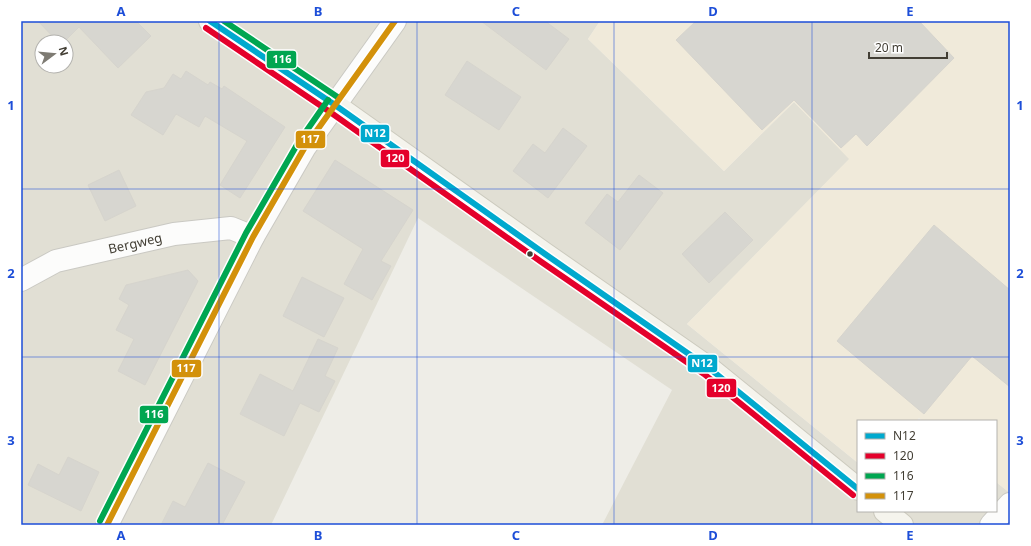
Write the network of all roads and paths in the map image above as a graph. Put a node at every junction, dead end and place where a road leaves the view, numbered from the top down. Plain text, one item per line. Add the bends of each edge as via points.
1 (210, 21) edge
2 (395, 21) edge
3 (335, 104) junction
4 (253, 237) junction
5 (21, 280) edge
6 (857, 488) edge
7 (1010, 504) edge
8 (886, 512) edge
9 (107, 525) edge
10 (902, 525) edge
11 (991, 525) edge

1 - 3 main road
2 - 3 street
3 - 4 street via 305,147
3 - 6 main road via 708,368
4 - 5 street, Bergweg via 231,228 174,234 56,261
4 - 9 street
7 - 11 street
8 - 10 main road

